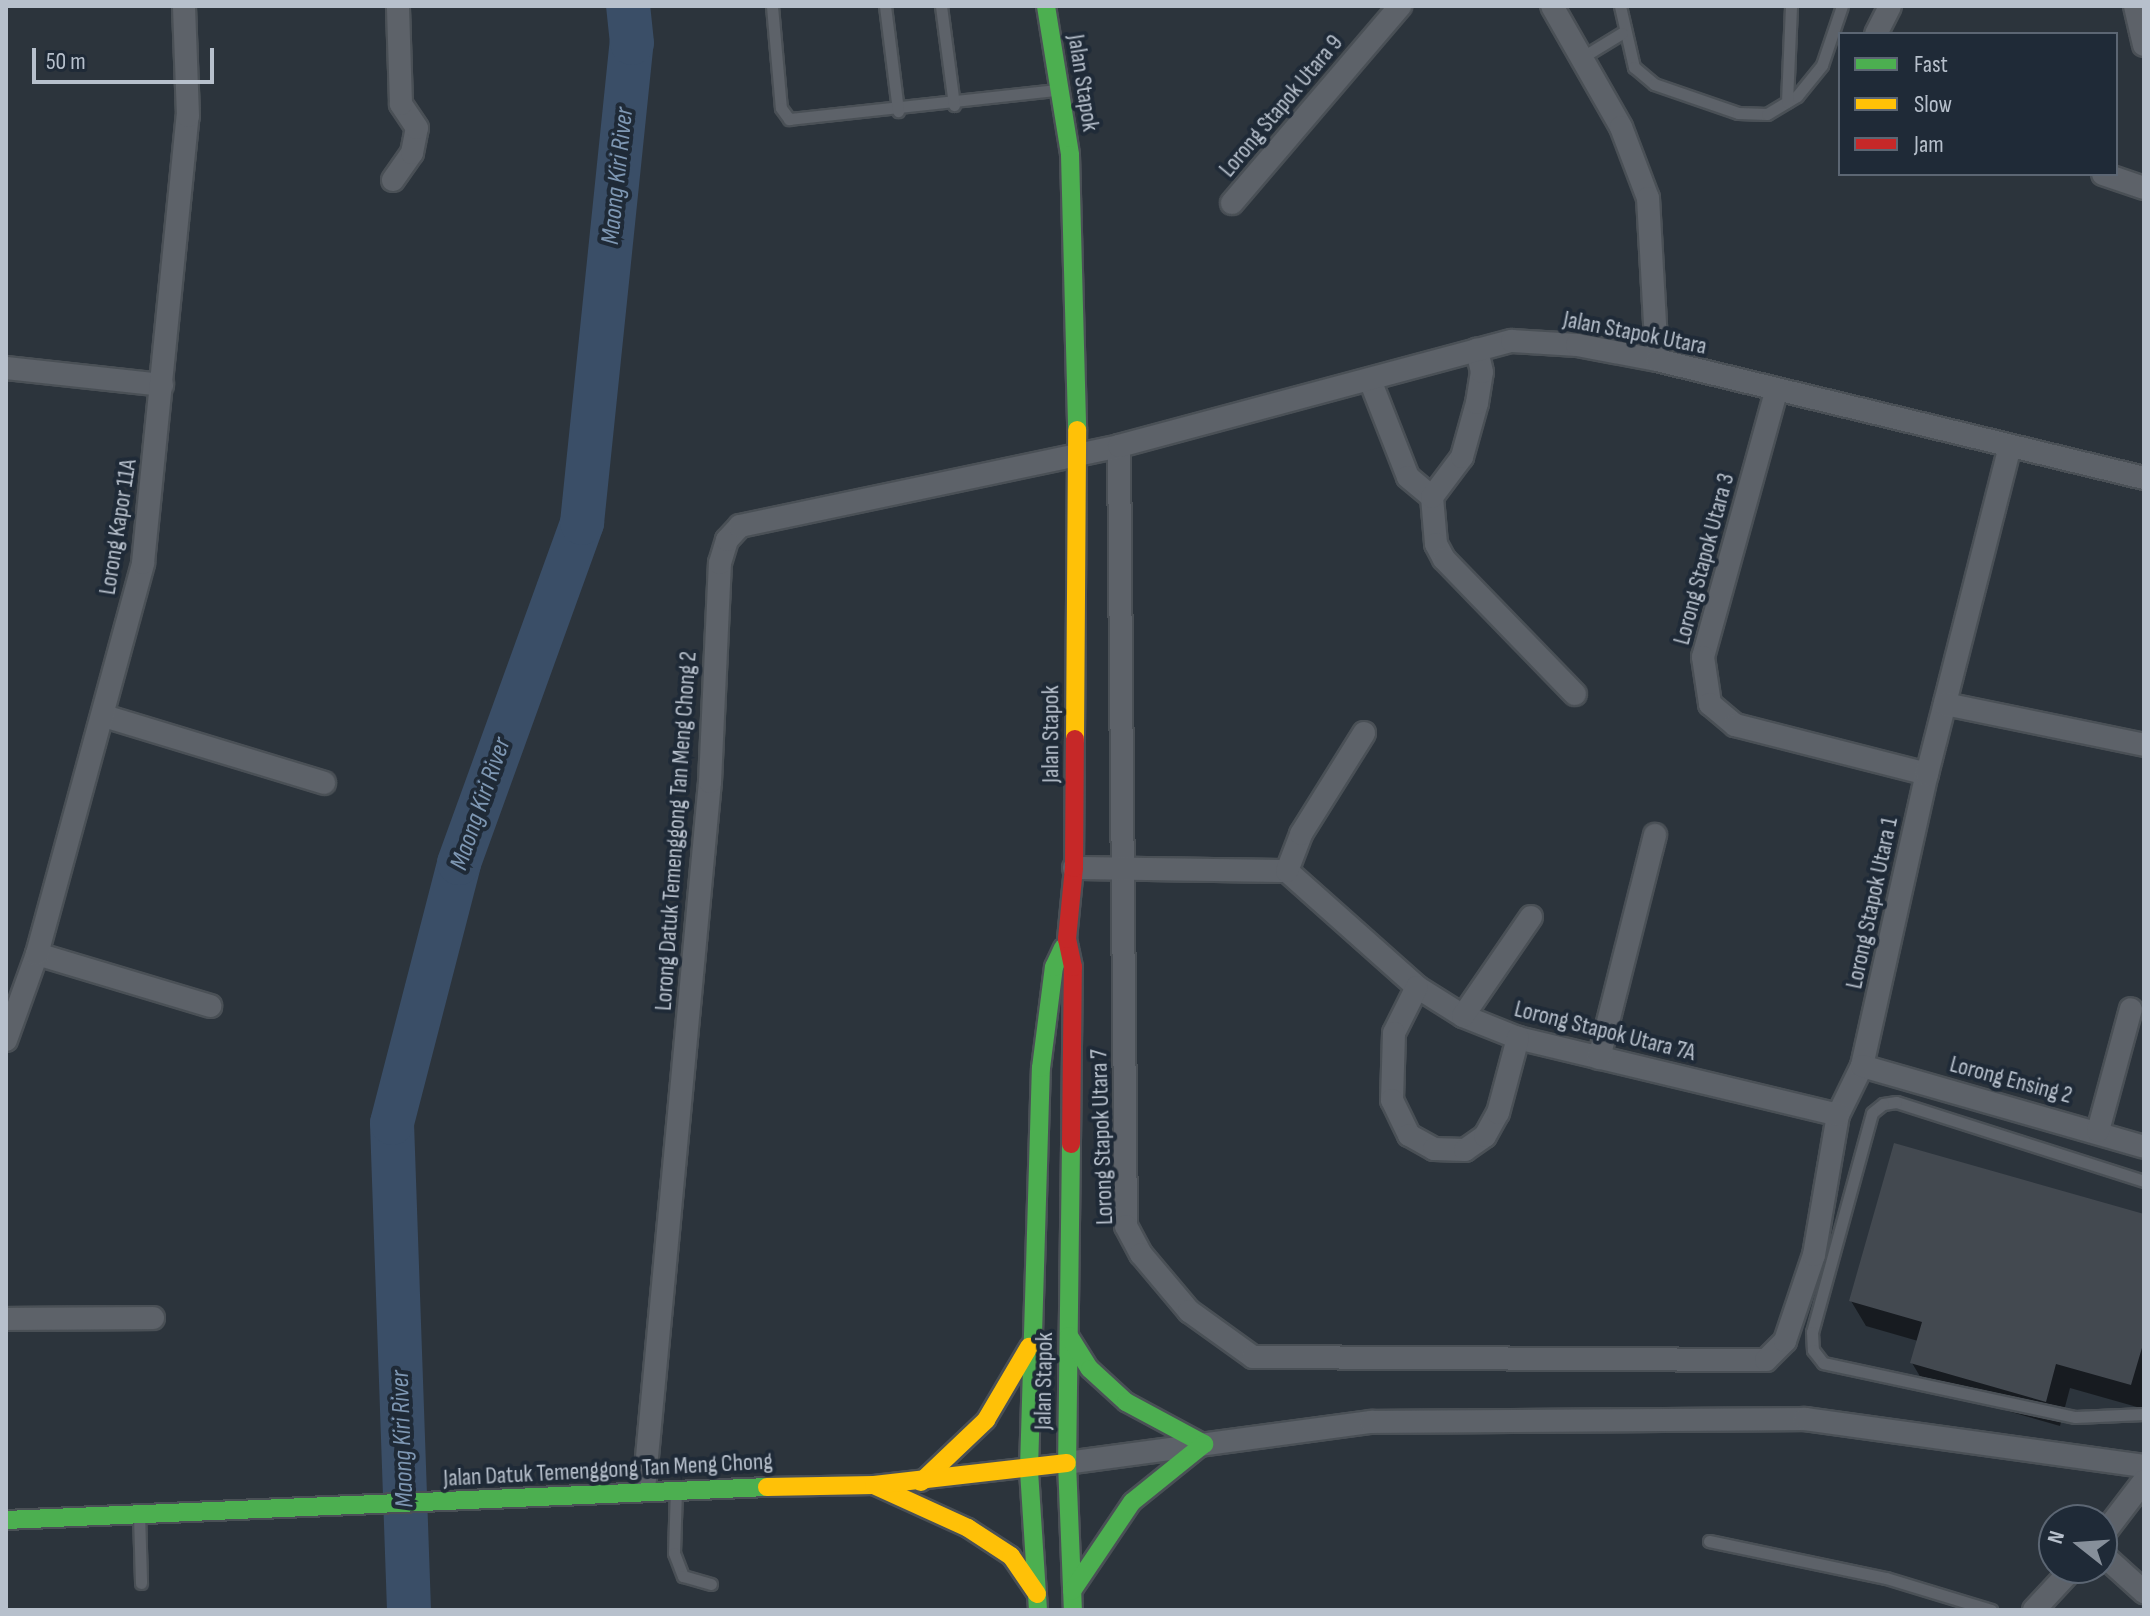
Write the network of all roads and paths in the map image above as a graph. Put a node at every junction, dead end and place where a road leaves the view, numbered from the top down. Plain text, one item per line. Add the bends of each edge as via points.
1 (184, 6) edge
2 (398, 6) edge
3 (772, 6) edge
4 (885, 6) edge
5 (941, 6) edge
6 (1046, 6) edge
7 (1400, 6) edge
8 (1552, 6) edge
9 (1620, 6) edge
10 (1791, 6) edge
11 (1842, 6) edge
12 (1890, 6) edge
13 (2135, 6) edge
14 (1877, 32) edge
15 (1622, 33) junction
16 (2144, 45) edge
17 (1581, 58) junction
18 (1062, 90) junction
19 (1787, 102) junction
20 (954, 105) junction
21 (898, 111) junction
22 (2109, 176) edge
23 (393, 180) dead end
24 (2144, 188) edge
25 (1232, 203) dead end
26 (1477, 350) junction
27 (1657, 360) junction
28 (6, 368) edge
29 (1370, 380) junction
30 (162, 385) junction
31 (1776, 392) junction
32 (1119, 446) junction
33 (2010, 446) junction
34 (1078, 456) junction
35 (2144, 478) edge
36 (1432, 497) junction
37 (1575, 694) dead end
38 (1945, 704) junction
39 (104, 716) junction
40 (1364, 733) dead end
41 (2144, 745) edge
42 (1927, 774) junction
43 (324, 783) dead end
44 (1655, 835) dead end
45 (1074, 868) junction
46 (1124, 868) junction
47 (1287, 871) junction
48 (1531, 917) dead end
49 (1067, 939) junction
50 (37, 954) junction
51 (1417, 987) junction
52 (210, 1006) dead end
53 (2131, 1009) dead end
54 (1463, 1016) junction
55 (1518, 1038) junction
56 (6, 1040) edge
57 (1599, 1058) junction
58 (1862, 1066) junction
59 (1838, 1115) junction
60 (2098, 1131) junction
61 (2144, 1147) edge
62 (2144, 1181) edge
63 (1036, 1306) junction
64 (153, 1318) dead end
65 (6, 1319) edge
66 (1069, 1336) junction
67 (1766, 1360) joint
68 (2144, 1414) edge
69 (1204, 1444) junction
70 (1067, 1463) junction
71 (2144, 1466) edge
72 (1029, 1469) junction
73 (2144, 1481) edge
74 (921, 1482) junction
75 (874, 1485) junction
76 (676, 1488) junction
77 (644, 1489) junction
78 (139, 1514) junction
79 (2118, 1515) edge
80 (6, 1520) edge
81 (1709, 1541) dead end
82 (2118, 1568) edge
83 (141, 1583) dead end
84 (711, 1584) dead end
85 (2058, 1584) edge
86 (2144, 1592) edge
87 (1072, 1601) edge
88 (1038, 1602) edge
89 (1991, 1610) edge
90 (2034, 1610) edge

1 - 30 street, Lorong Kapor 11A via 188,116
2 - 23 street via 401,104 417,128 412,153
3 - 21 lane via 781,108 789,119
4 - 21 lane
5 - 20 lane
6 - 18 main road, Jalan Stapok
7 - 25 street, Lorong Stapok Utara 9
8 - 17 street
9 - 15 lane
10 - 19 lane
11 - 19 lane via 1822,65
12 - 14 street
13 - 16 street
15 - 17 lane
15 - 19 lane via 1634,67 1654,84 1738,113 1767,114
17 - 27 street via 1621,127 1648,198
18 - 20 lane
18 - 34 main road, Jalan Stapok via 1070,155
20 - 21 lane
22 - 24 street
26 - 27 street, Jalan Stapok Utara via 1512,341
26 - 29 street, Jalan Stapok Utara
26 - 36 street via 1479,387 1462,457
27 - 31 street, Jalan Stapok Utara
28 - 30 street
29 - 32 street, Jalan Stapok Utara
29 - 36 street via 1408,477
30 - 39 street, Lorong Kapor 11A via 143,563
31 - 33 street, Jalan Stapok Utara
31 - 42 street, Lorong Stapok Utara 3 via 1703,657 1710,704 1735,725
32 - 34 street, Lorong Datuk Temenggong Tan Meng Chong 2
32 - 46 street, Lorong Stapok Utara 7
33 - 35 street, Jalan Stapok Utara
33 - 38 street, Lorong Stapok Utara 1
34 - 45 main road, Jalan Stapok
34 - 77 street, Lorong Datuk Temenggong Tan Meng Chong 2 via 740,526 727,540 720,563 710,782
36 - 37 street via 1436,544 1452,570
38 - 41 street
38 - 42 street, Lorong Stapok Utara 1
39 - 43 street
39 - 50 street, Lorong Kapor 11A
40 - 47 street via 1301,834
42 - 58 street, Lorong Stapok Utara 1
44 - 57 street
45 - 46 street
45 - 49 main road, Jalan Stapok
46 - 47 street
46 - 67 street, Lorong Stapok Utara 7 via 1126,1226 1166,1287 1238,1348 1253,1357
47 - 51 street, Lorong Stapok Utara 7A
48 - 54 street
49 - 63 main road via 1054,967 1041,1068
49 - 66 main road, Jalan Stapok via 1073,967
50 - 52 street
50 - 56 street, Lorong Kapor 11A
51 - 54 street, Lorong Stapok Utara 7A
51 - 55 street via 1394,1033 1392,1100 1409,1135 1434,1149 1465,1150 1485,1136 1498,1113
53 - 60 street
54 - 55 street, Lorong Stapok Utara 7A
55 - 57 street, Lorong Stapok Utara 7A
57 - 59 street, Lorong Stapok Utara 7A
58 - 59 street, Lorong Stapok Utara 1
58 - 60 street, Lorong Ensing 2
59 - 67 street, Lorong Stapok Utara 1 via 1814,1255 1785,1341
60 - 61 street, Lorong Ensing 2
62 - 68 lane via 1896,1102 1883,1104 1872,1113 1812,1332 1813,1350 1823,1363 2075,1417
63 - 72 main road
63 - 74 main road via 1034,1338 1007,1391 963,1444
64 - 65 street
66 - 69 main road via 1090,1369 1126,1402
66 - 70 main road, Jalan Stapok
69 - 70 street
69 - 71 street via 1371,1422 1805,1419
69 - 87 main road via 1132,1502
70 - 72 main road, Jalan Datuk Temenggong Tan Meng Chong
70 - 87 main road, Jalan Stapok
72 - 74 main road, Jalan Datuk Temenggong Tan Meng Chong
72 - 88 main road
73 - 79 street
74 - 75 main road, Jalan Datuk Temenggong Tan Meng Chong
75 - 76 main road, Jalan Datuk Temenggong Tan Meng Chong
75 - 88 main road via 968,1528 1011,1556
76 - 77 main road, Jalan Datuk Temenggong Tan Meng Chong
76 - 84 lane via 674,1553 683,1576
77 - 78 main road, Jalan Datuk Temenggong Tan Meng Chong
78 - 80 main road, Jalan Datuk Temenggong Tan Meng Chong
78 - 83 lane
81 - 89 lane via 1886,1578
82 - 86 street
85 - 90 street

